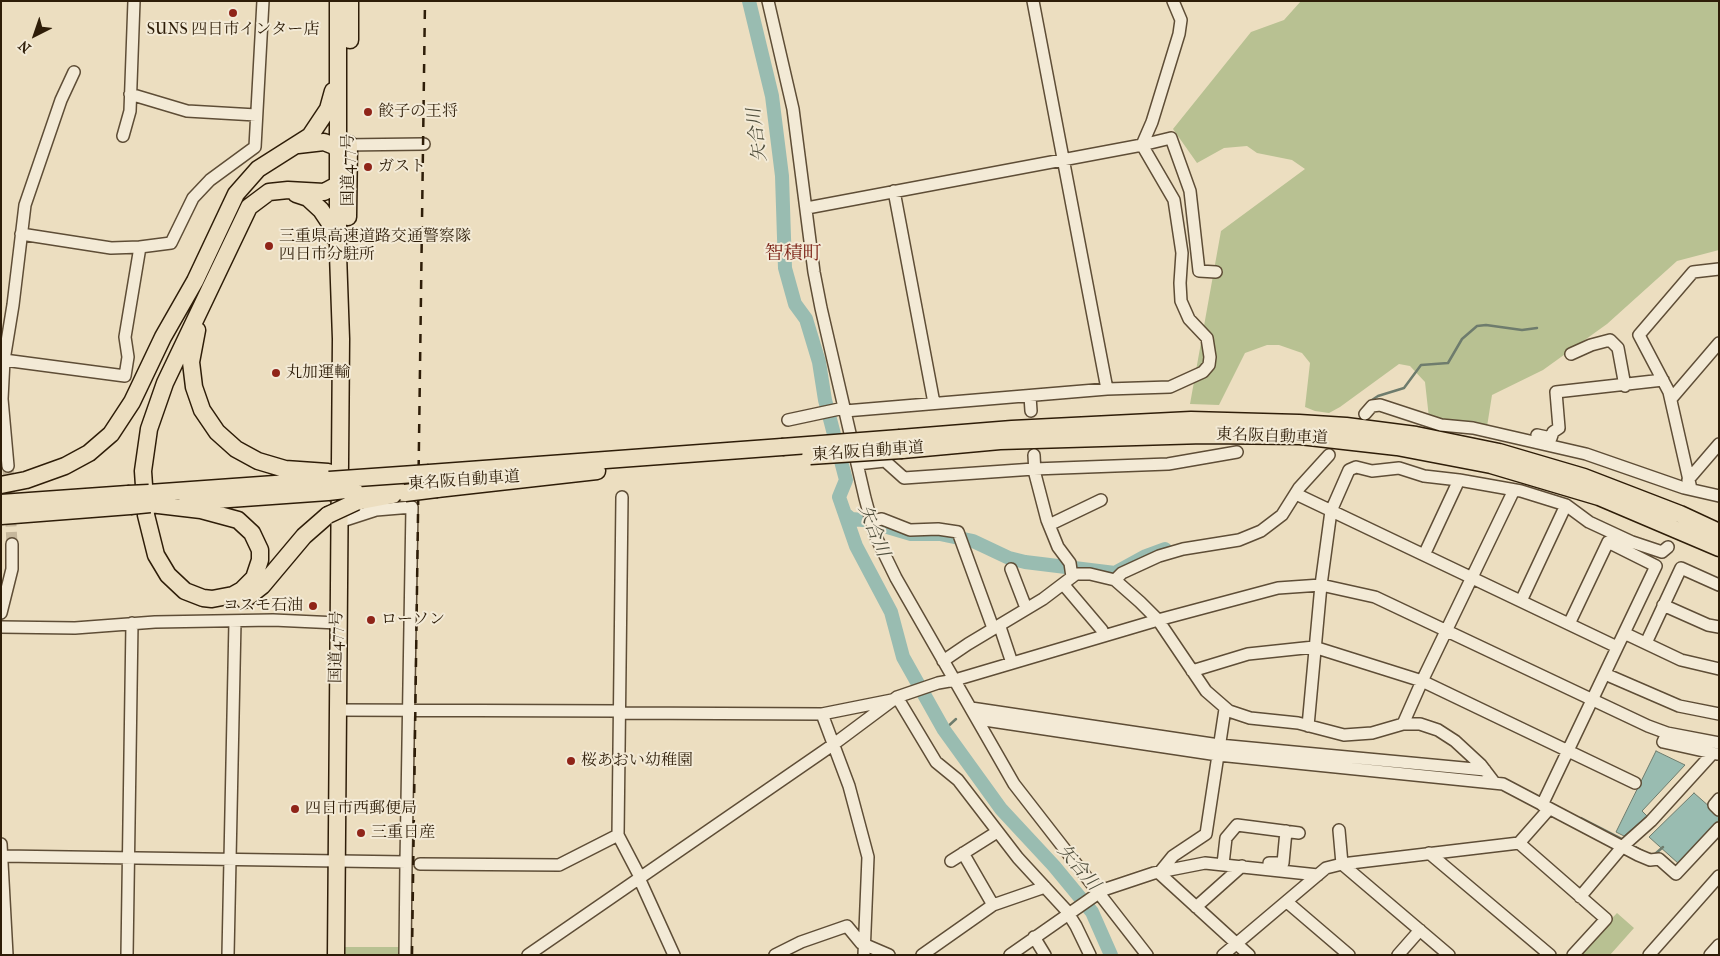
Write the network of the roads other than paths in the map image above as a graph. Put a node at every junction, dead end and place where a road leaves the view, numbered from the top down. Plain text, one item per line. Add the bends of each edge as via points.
1 (134, 1) edge
2 (264, 1) edge
3 (338, 1) edge
4 (350, 1) edge
5 (768, 1) edge
6 (1033, 1) edge
7 (1173, 1) edge
8 (339, 50) junction
9 (74, 72) dead end
10 (130, 94) junction
11 (256, 115) junction
12 (124, 136) dead end
13 (424, 144) dead end
14 (298, 145) junction
15 (1142, 146) junction
16 (342, 147) junction
17 (1063, 160) junction
18 (349, 170) junction
19 (337, 185) junction
20 (269, 192) junction
21 (894, 192) junction
22 (807, 208) junction
23 (1195, 233) junction
24 (22, 234) junction
25 (1179, 236) junction
26 (140, 247) junction
27 (338, 254) junction
28 (1719, 269) edge
29 (1216, 272) dead end
30 (195, 282) junction
31 (210, 290) junction
32 (7, 305) edge
33 (341, 339) junction
34 (1719, 343) edge
35 (1571, 354) dead end
36 (4, 360) junction
37 (1663, 380) junction
38 (1625, 386) junction
39 (1107, 389) junction
40 (1030, 396) junction
41 (1671, 400) junction
42 (934, 403) junction
43 (843, 409) junction
44 (1031, 411) dead end
45 (1365, 414) dead end
46 (788, 420) dead end
47 (1512, 436) junction
48 (901, 444) junction
49 (1719, 444) edge
50 (784, 452) junction
51 (1237, 452) dead end
52 (1034, 455) dead end
53 (1329, 455) dead end
54 (856, 464) junction
55 (8, 466) tunnel mouth
56 (1034, 469) junction
57 (1459, 480) junction
58 (329, 481) junction
59 (434, 482) junction
60 (1, 484) edge
61 (405, 484) junction
62 (1689, 485) junction
63 (1514, 490) junction
64 (1296, 494) junction
65 (355, 496) junction
66 (1719, 496) edge
67 (622, 497) dead end
68 (150, 498) junction
69 (129, 500) junction
70 (1101, 500) dead end
71 (1, 503) edge
72 (1566, 505) junction
73 (1331, 511) junction
74 (1, 516) edge
75 (334, 519) junction
76 (871, 521) junction
77 (1049, 525) junction
78 (1719, 532) edge
79 (12, 544) tunnel mouth
80 (1668, 547) dead end
81 (1719, 548) edge
82 (1424, 555) junction
83 (1011, 569) dead end
84 (1069, 574) junction
85 (1472, 578) junction
86 (1116, 580) junction
87 (1321, 585) junction
88 (1719, 585) edge
89 (1521, 601) junction
90 (1663, 606) junction
91 (1026, 608) junction
92 (1, 613) edge
93 (1158, 620) junction
94 (234, 621) junction
95 (132, 623) junction
96 (338, 623) junction
97 (1569, 624) junction
98 (1, 627) edge
99 (995, 627) junction
100 (1719, 627) edge
101 (1102, 630) dead end
102 (1447, 630) junction
103 (1624, 633) junction
104 (1646, 643) junction
105 (1314, 647) junction
106 (1617, 647) junction
107 (944, 661) junction
108 (1012, 663) junction
109 (1719, 670) edge
110 (1192, 671) junction
111 (1605, 674) junction
112 (955, 680) junction
113 (1422, 681) junction
114 (895, 698) junction
115 (1592, 699) junction
116 (971, 708) junction
117 (408, 709) junction
118 (1225, 709) junction
119 (336, 710) junction
120 (619, 712) junction
121 (822, 714) junction
122 (1719, 714) edge
123 (978, 718) junction
124 (1403, 724) junction
125 (1308, 726) junction
126 (1667, 733) junction
127 (1719, 743) edge
128 (834, 744) junction
129 (1219, 749) junction
130 (1568, 750) junction
131 (1715, 754) edge
132 (1485, 770) junction
133 (1494, 782) junction
134 (1635, 783) dead end
135 (1719, 799) edge
136 (1545, 802) junction
137 (1719, 810) edge
138 (1719, 828) edge
139 (1339, 830) dead end
140 (1286, 831) junction
141 (998, 832) junction
142 (1299, 832) dead end
143 (618, 835) junction
144 (1519, 843) junction
145 (1, 844) edge
146 (1623, 846) junction
147 (963, 853) junction
148 (1429, 853) junction
149 (2, 856) edge
150 (128, 859) junction
151 (229, 860) junction
152 (337, 861) junction
153 (950, 861) dead end
154 (406, 862) junction
155 (420, 864) dead end
156 (1222, 864) junction
157 (1342, 864) junction
158 (1248, 867) junction
159 (1159, 873) junction
160 (1318, 875) junction
161 (1719, 876) edge
162 (640, 877) junction
163 (1045, 887) junction
164 (1096, 895) junction
165 (1580, 897) junction
166 (1287, 902) junction
167 (993, 905) junction
168 (1196, 907) junction
169 (1070, 913) junction
170 (1420, 930) junction
171 (1034, 937) junction
172 (1236, 944) junction
173 (1719, 945) edge
174 (865, 950) edge
175 (1342, 952) edge
176 (673, 954) edge
177 (7, 955) edge
178 (127, 955) edge
179 (228, 955) edge
180 (336, 955) edge
181 (405, 955) edge
182 (528, 955) edge
183 (775, 955) edge
184 (889, 955) edge
185 (922, 955) edge
186 (1010, 955) edge
187 (1045, 955) edge
188 (1090, 955) edge
189 (1147, 955) edge
190 (1223, 955) edge
191 (1249, 955) edge
192 (1398, 955) edge
193 (1449, 955) edge
194 (1550, 955) edge
195 (1573, 955) edge
196 (1649, 955) edge
197 (1710, 955) edge

1 - 10 street
2 - 11 street
3 - 8 highway, 国道477号
4 - 16 highway, 国道477号
5 - 22 street via 793,109
6 - 17 street
7 - 15 street via 1181,20 1179,34
8 - 14 highway via 328,109 318,127
8 - 16 highway, 国道477号
9 - 24 street via 61,100 25,205
10 - 11 street via 187,111
10 - 12 street
11 - 26 street via 255,147 210,180 194,198 171,243
13 - 16 street
14 - 16 highway via 324,142
14 - 30 highway via 269,161 246,181 228,208
15 - 17 street
15 - 23 street via 1171,138 1190,191
15 - 25 street via 1174,200
16 - 18 highway
16 - 19 highway, 国道477号
17 - 21 street
17 - 39 street
18 - 19 highway
18 - 33 highway, 国道477号 via 348,254
19 - 20 highway via 316,193
19 - 27 highway, 国道477号
20 - 27 highway via 298,195 315,204 330,225
20 - 31 highway via 254,201 243,216
21 - 22 street
21 - 42 street
22 - 43 street via 814,272
23 - 25 street
23 - 29 street via 1199,271
24 - 26 street via 111,248
24 - 32 street
25 - 39 street via 1181,301 1190,319 1206,338 1210,350 1209,365 1203,372 1170,387
26 - 36 street via 124,336 128,357 125,376
27 - 33 highway, 国道477号
28 - 37 street via 1693,272 1639,335
30 - 60 highway via 126,415 111,434 89,453 65,466 26,480
30 - 75 highway via 144,415 136,449 138,523 155,573 170,591 190,604 212,608 233,605 262,586 304,536
31 - 58 highway via 194,338 191,362 194,387 209,421 226,441 258,461
31 - 68 highway via 165,382 154,413 143,471 146,516 159,561 185,591 203,598 223,598 242,590 254,578 260,550 252,533 238,520
32 - 36 street
33 - 75 highway, 国道477号
34 - 41 street
35 - 38 street via 1610,340 1618,348
36 - 55 street via 2,399
37 - 38 street
37 - 41 street
38 - 47 street via 1556,392 1558,431 1553,432 1551,438 1520,432
39 - 40 street
40 - 42 street
40 - 44 street
41 - 62 street
42 - 43 street
43 - 46 street
43 - 54 street
45 - 47 street via 1372,406 1380,405 1441,425
47 - 62 street
48 - 50 highway, 東名阪自動車道, bridge
48 - 78 highway, 東名阪自動車道 via 1022,428 1191,420 1346,426 1416,435 1508,454 1584,476
48 - 81 highway, 東名阪自動車道 via 1204,435 1300,436 1389,446 1491,465 1564,486 1599,497
49 - 62 street
50 - 59 highway, 東名阪自動車道
50 - 59 highway, 東名阪自動車道 via 607,470
51 - 56 street via 1168,464
52 - 56 street
53 - 64 street
54 - 56 street via 885,461 904,478
54 - 76 street
56 - 77 street
57 - 63 street
57 - 73 street via 1424,476 1399,468 1372,471 1356,467 1349,470
57 - 82 street
58 - 61 highway, 東名阪自動車道, bridge
58 - 65 highway, 東名阪自動車道, bridge
58 - 68 highway, 東名阪自動車道
59 - 61 highway, 東名阪自動車道, bridge
61 - 65 highway, 東名阪自動車道
62 - 66 street
63 - 72 street
63 - 85 street
64 - 73 street
64 - 86 street via 1278,520 1261,531 1239,540 1159,556
65 - 75 highway, bridge
67 - 120 street
68 - 69 highway, 東名阪自動車道, bridge
69 - 71 highway, 東名阪自動車道
69 - 74 highway, 東名阪自動車道
70 - 77 street
72 - 80 street via 1590,522 1632,542 1662,552
72 - 89 street
73 - 82 street
73 - 87 street
75 - 96 highway, 国道477号
75 - 117 street via 376,510 412,507
76 - 99 street via 878,519 903,528 958,532
76 - 107 street via 884,554
77 - 84 street
79 - 92 street via 12,569
82 - 85 street
83 - 91 street
84 - 86 street via 1090,574
84 - 91 street via 1043,599
84 - 101 street
85 - 89 street
85 - 102 street
86 - 93 street
87 - 93 street via 1266,590
87 - 102 street via 1375,597
87 - 105 street
88 - 90 street via 1681,568
89 - 97 street
90 - 100 street
90 - 104 street
91 - 99 street
93 - 108 street
93 - 110 street
94 - 95 street
94 - 96 street
94 - 151 street
95 - 98 street via 75,628
95 - 150 street
96 - 119 highway, 国道477号
97 - 103 street via 1608,542 1656,566
97 - 106 street
99 - 107 street
99 - 108 street via 1001,630
102 - 113 street
102 - 115 street
103 - 104 street
103 - 106 street
104 - 109 street via 1691,664
105 - 110 street via 1248,654
105 - 113 street
105 - 125 street
106 - 111 street
107 - 112 street
108 - 112 street
110 - 118 street via 1211,697
111 - 115 street
111 - 122 street via 1679,706
112 - 114 street
112 - 116 street
113 - 124 street
113 - 130 street
114 - 121 street
114 - 128 street
114 - 141 street via 936,762 958,780
115 - 126 street
115 - 130 street
116 - 123 street
116 - 129 street
117 - 119 street
117 - 120 street
117 - 154 street
118 - 125 street via 1250,718
118 - 129 street
119 - 152 highway, 国道477号
120 - 121 street
120 - 143 street
121 - 128 street
123 - 129 street
123 - 164 street via 1014,784
124 - 125 street via 1350,736
124 - 132 street via 1420,724 1438,730 1455,741
126 - 127 street
126 - 131 street via 1663,742
128 - 162 street
128 - 174 street via 850,786 868,857
129 - 132 street
129 - 133 street
129 - 159 street via 1206,834 1174,856
130 - 134 street
130 - 136 street
131 - 146 street
132 - 133 street
133 - 136 street
135 - 137 street via 1714,805
136 - 144 street
136 - 146 street
138 - 146 street via 1676,874 1659,859 1650,860
139 - 157 street
140 - 142 street
140 - 156 street via 1237,826 1226,838
140 - 158 street via 1283,863 1259,863
141 - 147 street
141 - 163 street
143 - 155 street via 558,865
143 - 162 street
144 - 148 street
144 - 165 street
145 - 149 street
146 - 165 street
147 - 153 street
147 - 167 street
148 - 157 street
148 - 194 street
149 - 150 street
149 - 177 street
150 - 151 street
150 - 178 street
151 - 152 street
151 - 179 street
152 - 154 street
152 - 180 highway, 国道477号
154 - 181 street
156 - 158 street
156 - 159 street via 1198,863
157 - 160 street via 1326,868
157 - 170 street
158 - 160 street
158 - 168 street
159 - 164 street
159 - 168 street
160 - 166 street
161 - 196 street
162 - 176 street
162 - 182 street
163 - 167 street
163 - 169 street
164 - 169 street
164 - 189 street
165 - 195 street via 1606,919
166 - 172 street
166 - 175 street
167 - 185 street
168 - 172 street
169 - 171 street
169 - 188 street
170 - 192 street
170 - 193 street
171 - 186 street
171 - 187 street
172 - 190 street
172 - 191 street
173 - 197 street
174 - 183 street via 847,926
174 - 184 street

